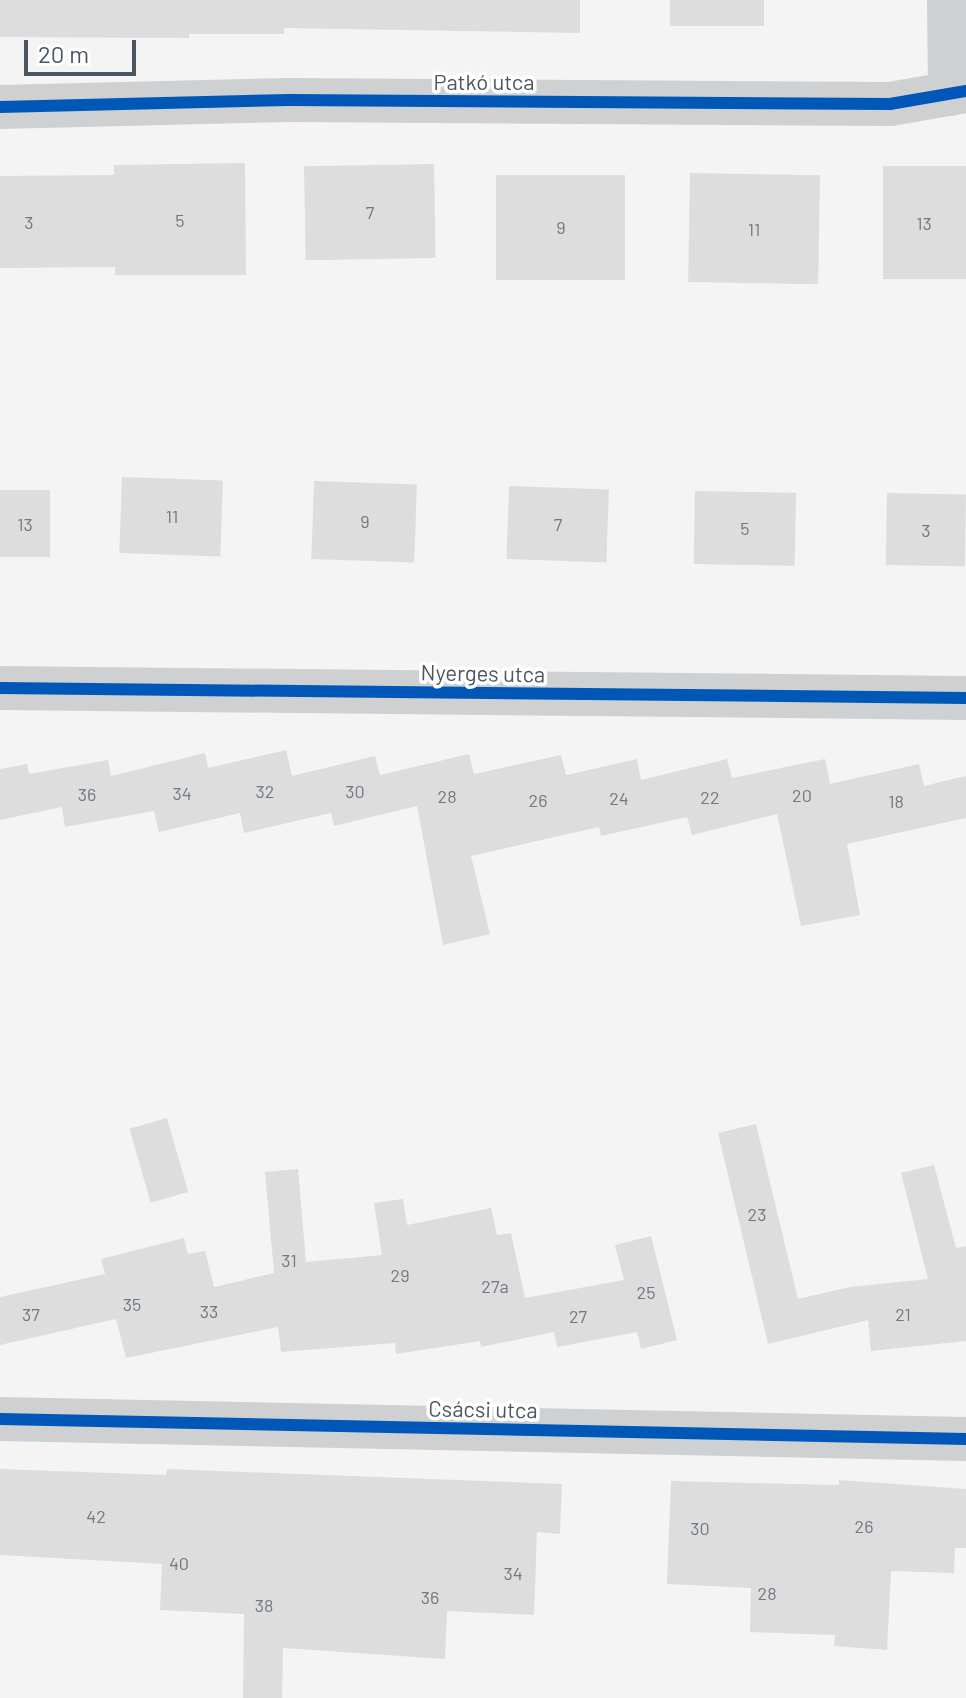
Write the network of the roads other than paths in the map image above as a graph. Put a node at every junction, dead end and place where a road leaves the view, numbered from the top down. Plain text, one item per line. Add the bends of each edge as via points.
1 (949, 0) edge
2 (958, 92) edge
3 (0, 107) edge
4 (0, 688) edge
5 (966, 698) edge
6 (0, 1419) edge
7 (966, 1439) edge

1 - 2 street
2 - 3 street, Patkó utca via 839,105 289,100
4 - 5 street, Nyerges utca
6 - 7 street, Csácsi utca

